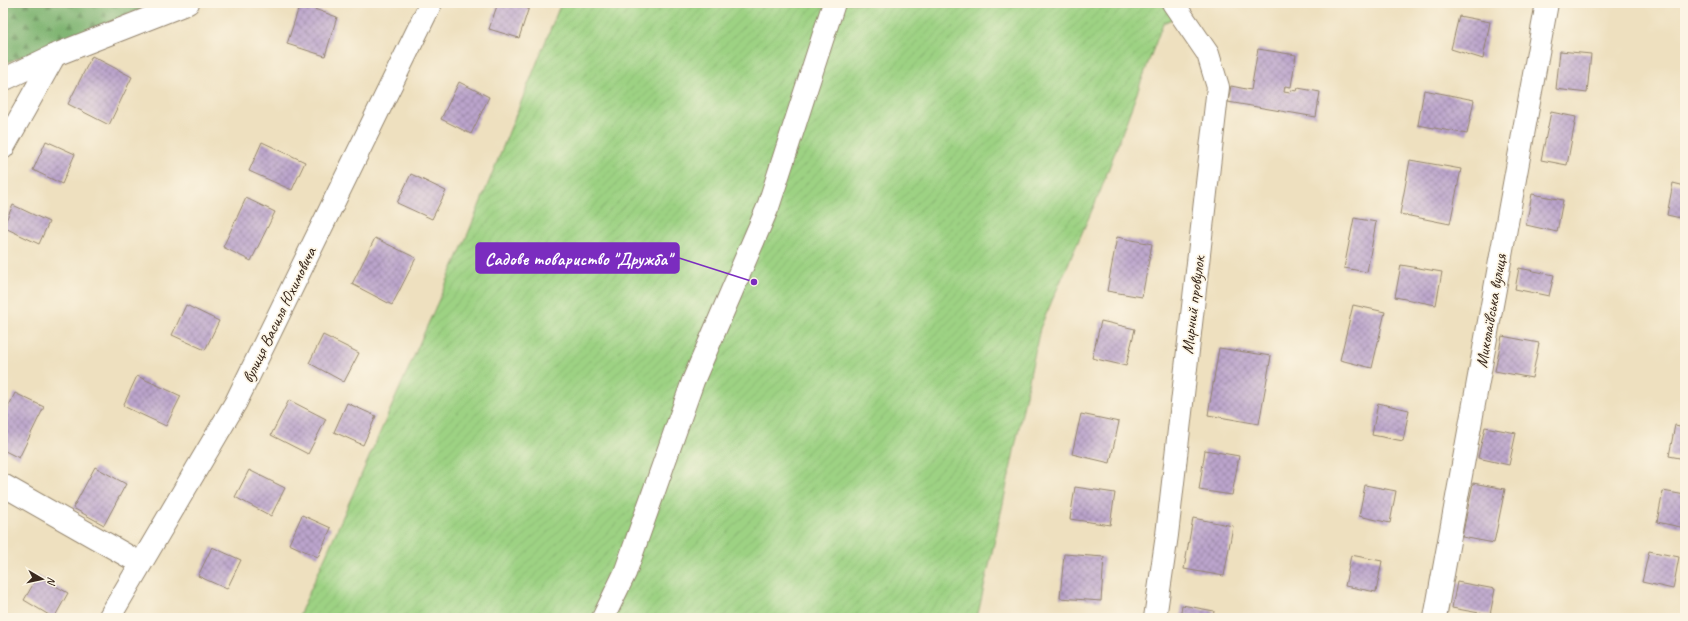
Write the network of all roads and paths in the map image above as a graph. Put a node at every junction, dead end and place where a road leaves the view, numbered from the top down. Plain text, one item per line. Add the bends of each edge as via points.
1 (188, 3) edge
2 (431, 3) edge
3 (834, 3) edge
4 (1173, 3) edge
5 (1546, 3) edge
6 (55, 55) junction
7 (3, 80) edge
8 (3, 148) edge
9 (3, 485) edge
10 (140, 564) junction
11 (109, 618) edge
12 (603, 618) edge
13 (1155, 618) edge
14 (1435, 618) edge

1 - 6 street
2 - 10 street, вулиця Василя Юхимовича via 236,402
3 - 12 street via 768,207 693,381 625,573
4 - 13 street, Мирний провулок via 1208,54 1218,87 1167,535
5 - 14 street, Миколаївська вулиця
6 - 7 street
6 - 8 street
9 - 10 street
10 - 11 street, вулиця Василя Юхимовича

